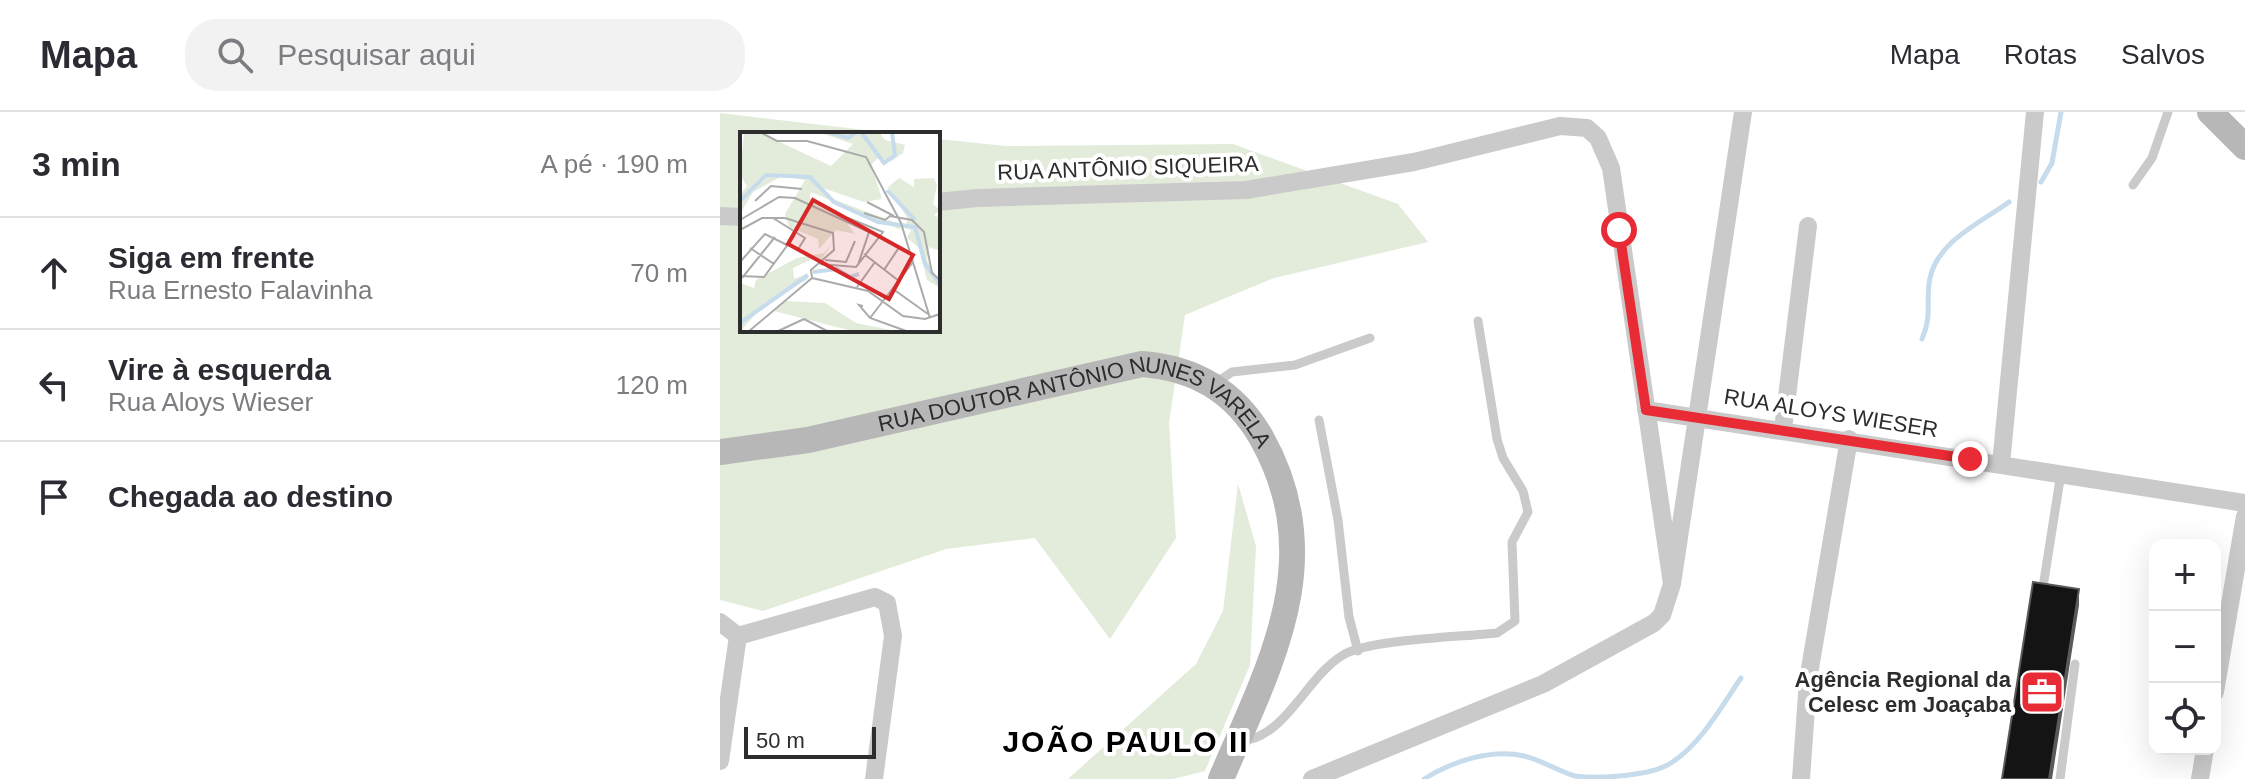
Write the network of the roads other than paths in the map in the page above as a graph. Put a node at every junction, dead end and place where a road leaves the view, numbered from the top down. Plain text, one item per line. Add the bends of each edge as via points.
1 (1743, 112) edge
2 (2035, 112) edge
3 (2168, 112) edge
4 (2210, 112) edge
5 (2245, 147) edge
6 (2133, 185) dead end
7 (940, 202) edge
8 (720, 216) edge
9 (740, 217) edge
10 (1808, 226) dead end
11 (1478, 321) dead end
12 (1370, 338) dead end
13 (1214, 384) junction
14 (1646, 410) junction
15 (1695, 416) junction
16 (1319, 420) dead end
17 (1783, 429) junction
18 (1849, 439) junction
19 (720, 452) edge
20 (2001, 464) junction
21 (2061, 473) junction
22 (2245, 503) edge
23 (2245, 516) edge
24 (1672, 584) junction
25 (2043, 587) edge
26 (720, 622) edge
27 (2226, 631) junction
28 (2245, 633) edge
29 (738, 636) junction
30 (1358, 651) junction
31 (2075, 664) dead end
32 (2217, 683) edge
33 (1237, 741) junction
34 (2204, 755) edge
35 (720, 761) edge
36 (874, 779) edge
37 (1221, 779) edge
38 (1312, 779) edge
39 (1801, 779) edge
40 (2060, 779) edge
41 (2200, 779) edge

1 - 15 street
2 - 20 street
3 - 6 lane via 2152,158
4 - 5 street
7 - 14 street, RUA ANTÔNIO SIQUEIRA via 1246,190 1414,162 1560,126 1587,128 1598,138 1611,168
8 - 9 street
10 - 17 street
11 - 30 lane via 1497,439 1528,512 1512,542 1515,621 1497,633
12 - 13 lane via 1295,365 1232,372
13 - 19 street, RUA DOUTOR ANTÔNIO NUNES VARELA via 1173,366 1142,364 808,440
13 - 33 street, RUA DOUTOR ANTÔNIO NUNES VARELA via 1252,421 1279,474 1294,560 1285,620
14 - 15 street, RUA ALOYS WIESER
14 - 24 street
15 - 17 street, RUA ALOYS WIESER
15 - 24 street
16 - 30 lane
17 - 18 street, RUA ALOYS WIESER
18 - 20 street, RUA ALOYS WIESER
18 - 39 street via 1808,680
20 - 21 street, RUA ALOYS WIESER
21 - 22 street, RUA ALOYS WIESER
21 - 25 lane
23 - 27 street
24 - 38 street via 1654,623 1543,684
26 - 29 street
27 - 28 street
27 - 32 street
29 - 35 street
29 - 36 street via 875,597 887,603 893,636
30 - 33 lane via 1343,655 1266,734
31 - 40 lane
33 - 37 street, RUA DOUTOR ANTÔNIO NUNES VARELA
34 - 41 street

